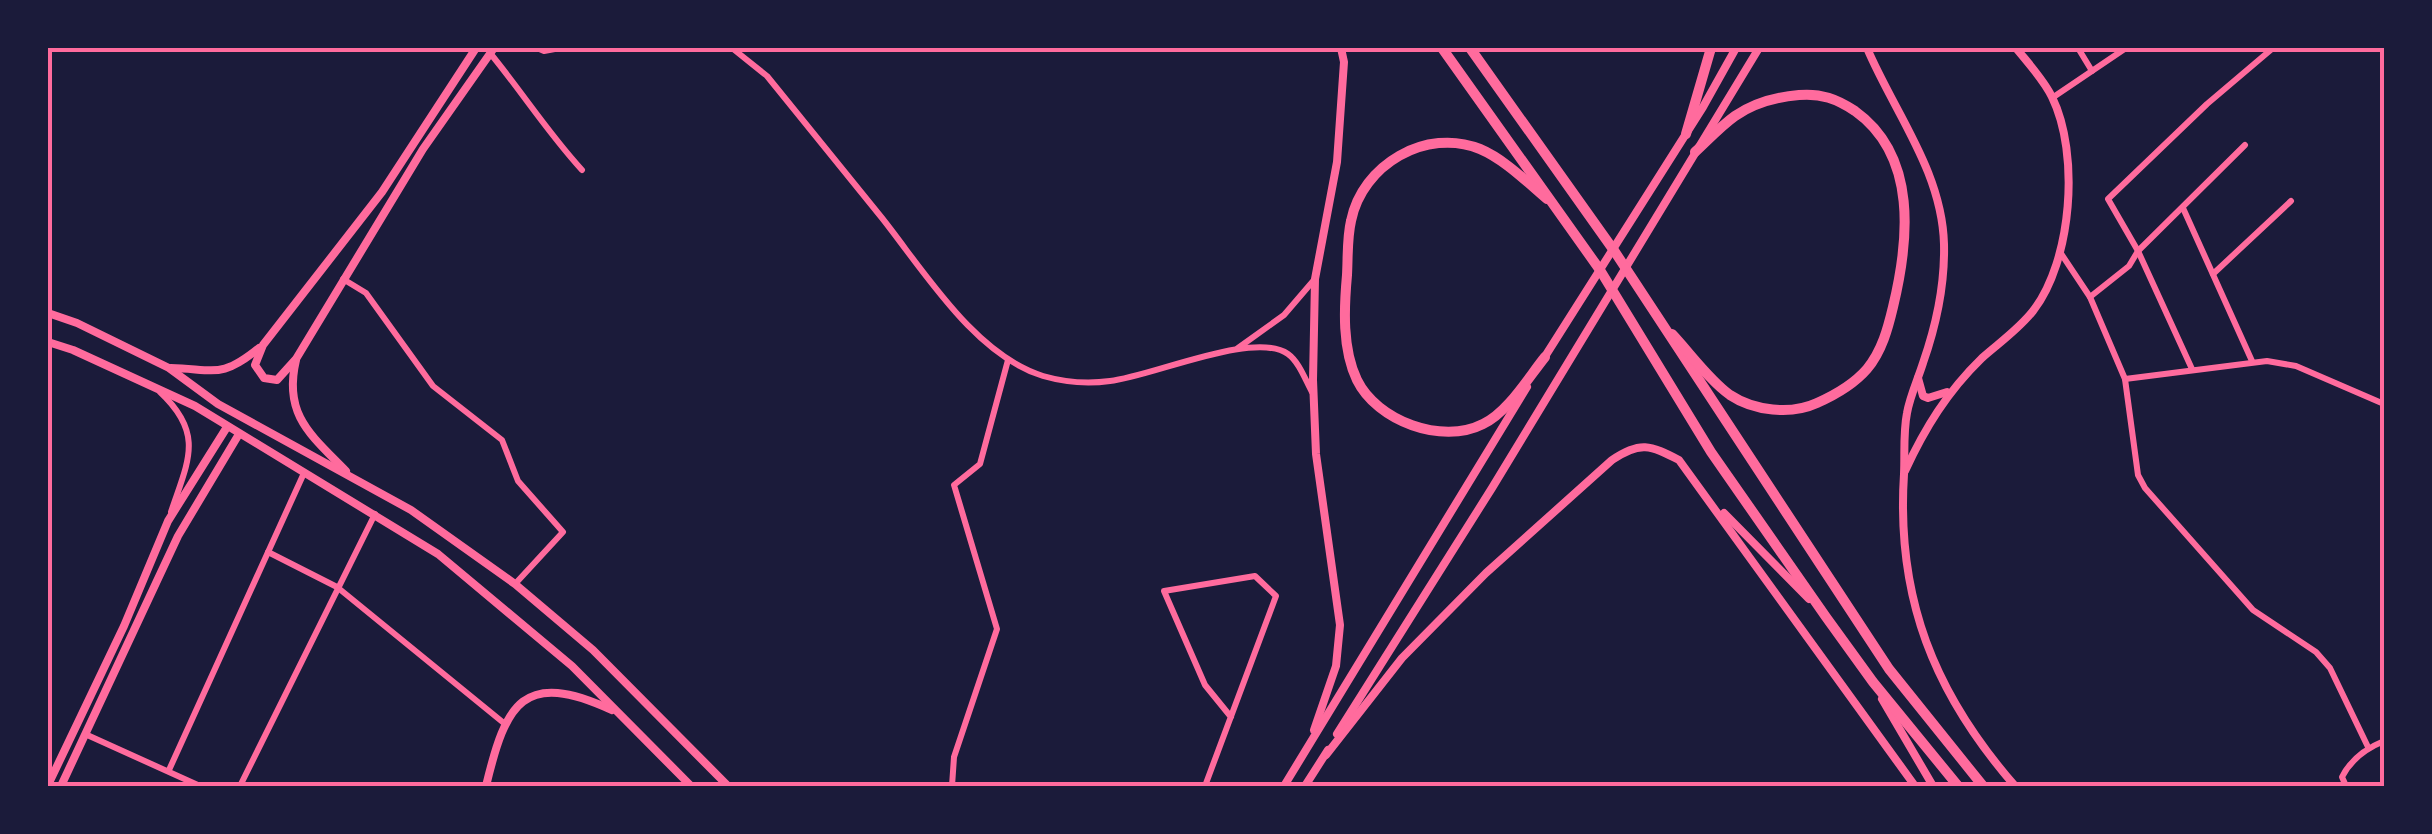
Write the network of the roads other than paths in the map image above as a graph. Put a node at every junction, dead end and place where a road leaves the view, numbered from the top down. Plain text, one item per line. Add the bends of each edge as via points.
1 (476, 48) edge
2 (538, 48) edge
3 (560, 48) edge
4 (732, 48) edge
5 (1341, 48) edge
6 (1442, 48) edge
7 (1470, 48) edge
8 (1711, 48) edge
9 (1736, 48) edge
10 (1759, 48) edge
11 (1867, 48) edge
12 (2016, 48) edge
13 (2078, 48) edge
14 (2124, 48) edge
15 (2274, 48) edge
16 (492, 50) edge
17 (2092, 71) junction
18 (2052, 98) junction
19 (1686, 134) junction
20 (2245, 145) dead end
21 (1695, 152) junction
22 (582, 170) dead end
23 (2291, 201) dead end
24 (2183, 208) junction
25 (1558, 209) junction
26 (2138, 251) junction
27 (2060, 252) junction
28 (2212, 274) junction
29 (343, 279) junction
30 (1315, 279) junction
31 (2090, 297) junction
32 (48, 313) edge
33 (1654, 316) junction
34 (48, 342) edge
35 (263, 345) junction
36 (1237, 348) junction
37 (1545, 357) junction
38 (296, 358) junction
39 (1008, 360) junction
40 (2252, 362) junction
41 (169, 368) junction
42 (2192, 369) junction
43 (1918, 378) junction
44 (2125, 380) junction
45 (152, 385) junction
46 (1956, 387) junction
47 (1313, 394) junction
48 (2384, 404) edge
49 (228, 427) junction
50 (239, 434) junction
51 (304, 473) junction
52 (349, 474) junction
53 (1904, 476) junction
54 (1704, 492) junction
55 (375, 514) junction
56 (168, 522) junction
57 (268, 552) junction
58 (515, 584) junction
59 (337, 588) junction
60 (1826, 617) junction
61 (1872, 682) junction
62 (620, 713) junction
63 (1231, 717) junction
64 (505, 724) junction
65 (85, 734) junction
66 (2384, 741) edge
67 (2368, 747) junction
68 (1308, 748) junction
69 (1326, 755) junction
70 (170, 770) junction
71 (48, 785) edge
72 (60, 786) edge
73 (200, 786) edge
74 (240, 786) edge
75 (486, 786) edge
76 (691, 786) edge
77 (728, 786) edge
78 (952, 786) edge
79 (1206, 786) edge
80 (1284, 786) edge
81 (1305, 786) edge
82 (1915, 786) edge
83 (1932, 786) edge
84 (1958, 786) edge
85 (1983, 786) edge
86 (2015, 786) edge
87 (2346, 786) edge

1 - 35 main road via 382,192
2 - 3 street
4 - 39 street via 767,76 967,324
5 - 30 main road via 1337,162
6 - 25 highway
7 - 33 highway
8 - 19 highway
9 - 19 main road
10 - 21 main road
11 - 43 main road via 1939,199 1943,294
12 - 18 main road
13 - 17 street
14 - 17 street
15 - 26 street via 2108,199
16 - 22 street
16 - 29 main road
17 - 18 street
18 - 27 main road via 2069,172
19 - 37 main road
20 - 24 street
21 - 33 highway via 1736,115 1771,98 1832,96 1880,134 1895,159 1905,203 1904,264 1885,338 1868,368 1832,397 1795,411 1760,408 1730,395
21 - 69 main road
23 - 28 street
24 - 26 street
24 - 28 street
25 - 37 highway via 1479,148 1431,142 1387,162 1351,218 1344,308 1350,356 1358,382 1375,402 1432,431 1484,424
25 - 60 highway via 1711,452
26 - 31 street
26 - 42 street
27 - 31 street
27 - 46 main road via 2033,311
28 - 40 street
29 - 38 main road
29 - 58 street via 366,294 433,386 502,440 518,481 563,532
30 - 36 street via 1284,314
30 - 47 main road
31 - 44 street
32 - 41 main road
33 - 85 highway via 1889,670
34 - 45 main road
35 - 38 main road via 254,365 264,378 277,380
35 - 41 main road via 222,371
36 - 39 street via 1113,381 1076,383
36 - 47 street via 1284,351
37 - 68 main road
38 - 52 main road via 291,390 298,418
39 - 78 street via 980,464 954,486 997,629 954,757
40 - 42 street
40 - 48 street via 2296,366
41 - 52 main road via 218,404
42 - 44 street
43 - 46 main road via 1928,398
43 - 53 main road via 1906,413
44 - 67 street via 2144,488 2253,610 2330,668
45 - 49 main road
45 - 56 street via 190,433
46 - 53 main road via 1925,427
47 - 68 main road via 1340,625 1336,666
49 - 50 main road
49 - 56 main road
50 - 51 main road
50 - 65 main road via 178,536
51 - 55 main road
51 - 57 street
52 - 58 main road
53 - 86 main road via 1912,603 1938,675
54 - 60 main road
54 - 69 main road via 1679,460 1658,448 1628,448 1520,541 1402,658
54 - 82 main road
55 - 59 street
55 - 62 main road via 438,554
56 - 71 main road
57 - 59 street
57 - 70 street
58 - 77 main road via 594,650
59 - 64 street
59 - 74 street
60 - 61 highway
61 - 83 main road
61 - 84 highway
62 - 64 main road via 555,690 530,696
62 - 76 main road
63 - 63 street via 1276,596 1255,576 1164,591 1205,684
63 - 79 street
64 - 75 main road
65 - 70 street
65 - 72 main road
66 - 67 street
67 - 87 street via 2342,777
68 - 80 main road
69 - 81 main road
70 - 73 street

